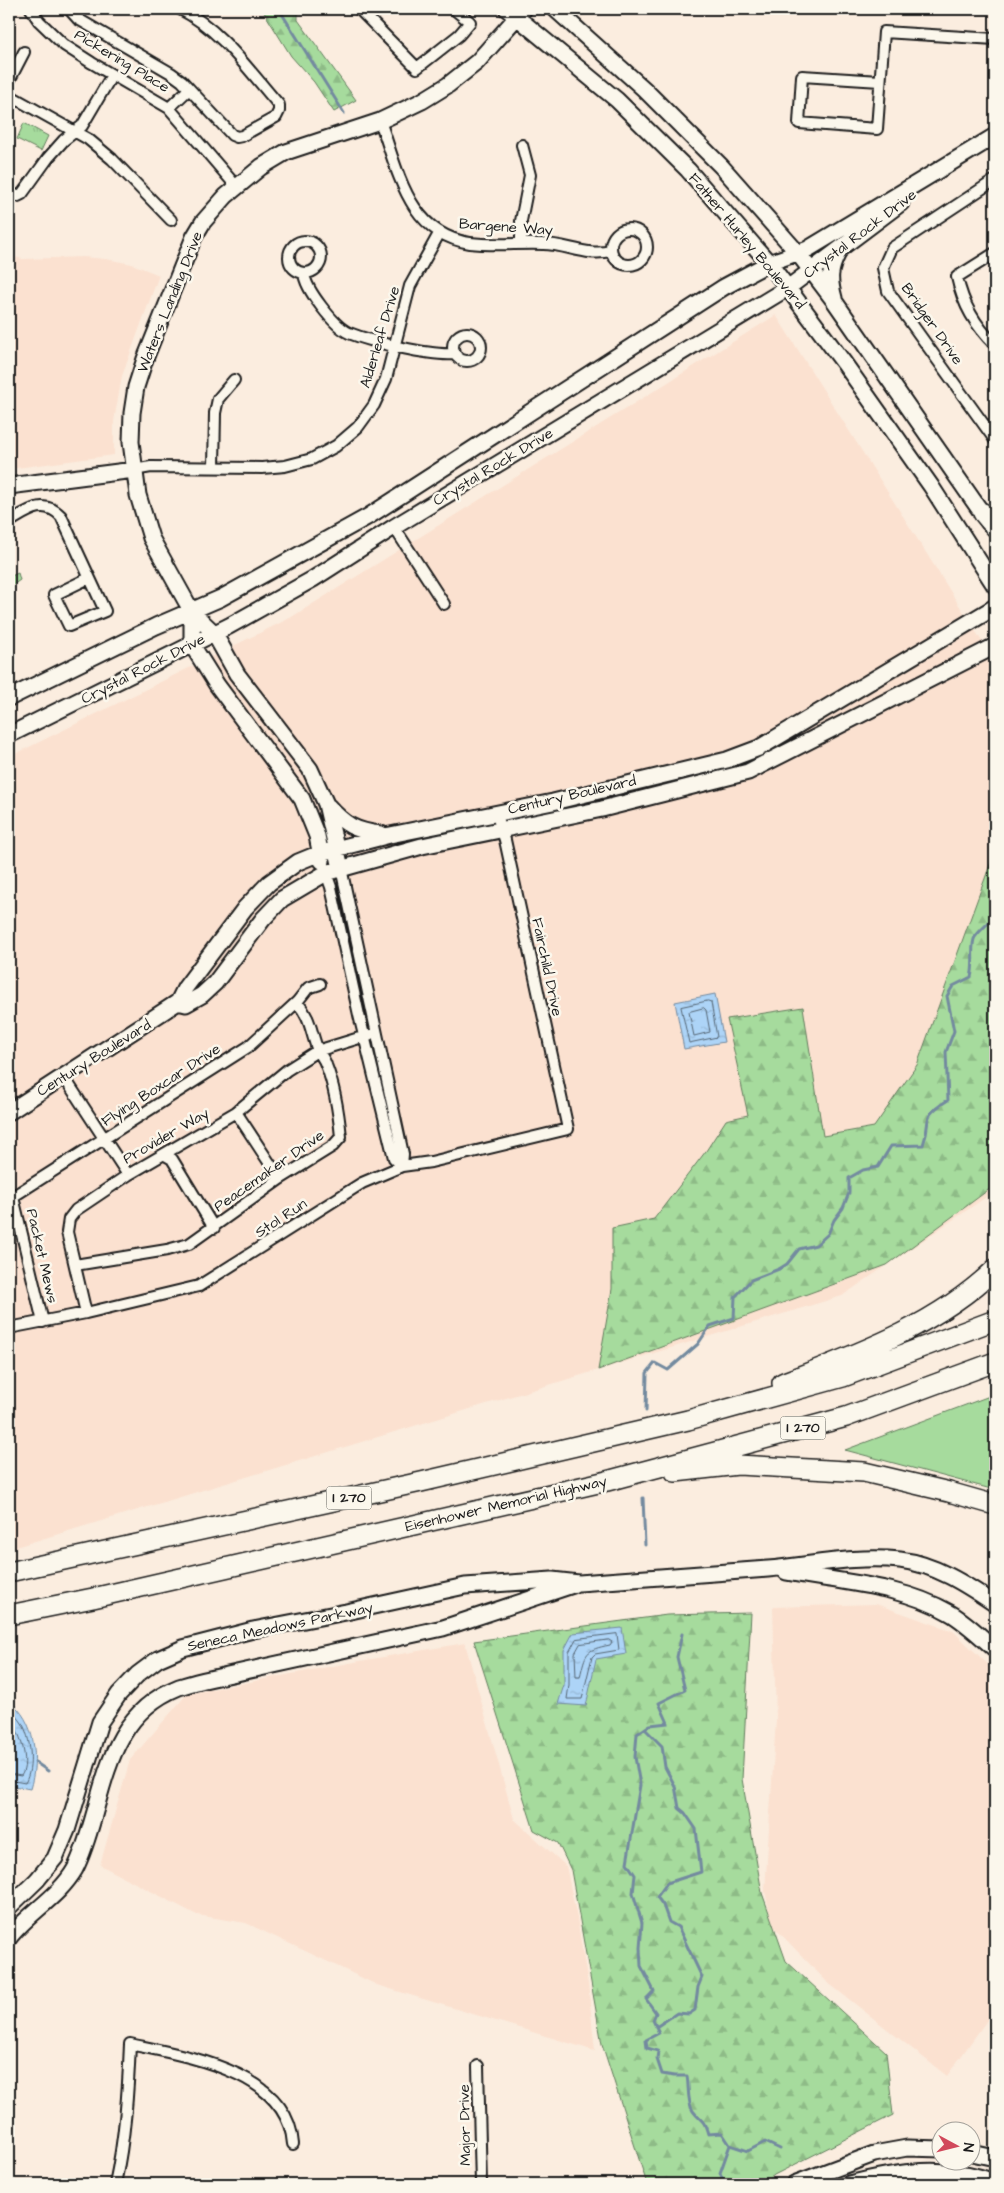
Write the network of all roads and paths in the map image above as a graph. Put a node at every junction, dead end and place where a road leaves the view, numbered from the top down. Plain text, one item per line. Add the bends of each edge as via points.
1 (31, 9) edge
2 (69, 9) edge
3 (180, 9) edge
4 (359, 9) edge
5 (454, 9) edge
6 (555, 9) edge
7 (516, 11) edge
8 (995, 38) edge
9 (24, 52) dead end
10 (112, 75) junction
11 (9, 81) edge
12 (880, 81) junction
13 (189, 89) junction
14 (9, 95) edge
15 (169, 108) junction
16 (380, 121) junction
17 (74, 131) junction
18 (995, 136) edge
19 (522, 145) dead end
20 (955, 161) junction
21 (995, 180) edge
22 (236, 186) junction
23 (9, 195) edge
24 (171, 220) dead end
25 (440, 232) junction
26 (521, 243) junction
27 (840, 250) junction
28 (610, 251) dead end
29 (797, 252) junction
30 (995, 253) edge
31 (769, 263) junction
32 (812, 272) junction
33 (304, 273) dead end
34 (789, 287) junction
35 (835, 302) junction
36 (995, 345) edge
37 (395, 346) junction
38 (454, 354) dead end
39 (234, 380) dead end
40 (995, 440) edge
41 (214, 467) junction
42 (134, 470) junction
43 (9, 486) edge
44 (983, 513) junction
45 (9, 522) edge
46 (394, 527) junction
47 (995, 527) edge
48 (995, 533) edge
49 (89, 578) junction
50 (994, 584) edge
51 (444, 604) dead end
52 (995, 607) edge
53 (192, 612) junction
54 (214, 633) junction
55 (192, 645) junction
56 (995, 646) edge
57 (9, 698) edge
58 (9, 736) edge
59 (326, 804) junction
60 (496, 812) junction
61 (502, 830) junction
62 (390, 835) junction
63 (338, 848) junction
64 (320, 853) junction
65 (341, 868) junction
66 (326, 872) junction
67 (320, 984) dead end
68 (178, 1002) junction
69 (297, 1002) junction
70 (375, 1032) junction
71 (364, 1037) junction
72 (317, 1051) junction
73 (64, 1076) junction
74 (9, 1112) edge
75 (236, 1112) junction
76 (568, 1129) joint
77 (105, 1139) junction
78 (165, 1155) junction
79 (402, 1166) junction
80 (128, 1175) junction
81 (280, 1179) junction
82 (11, 1198) edge
83 (214, 1228) junction
84 (75, 1266) junction
85 (995, 1269) edge
86 (86, 1313) junction
87 (995, 1320) edge
88 (43, 1322) junction
89 (9, 1328) edge
90 (995, 1362) edge
91 (688, 1420) junction
92 (607, 1481) junction
93 (995, 1505) edge
94 (770, 1569) junction
95 (9, 1572) edge
96 (579, 1583) junction
97 (995, 1604) edge
98 (9, 1615) edge
99 (995, 1649) edge
100 (9, 1907) edge
101 (9, 1938) edge
102 (478, 2066) dead end
103 (293, 2144) dead end
104 (932, 2149) edge
105 (982, 2155) edge
106 (995, 2158) edge
107 (995, 2182) edge
108 (115, 2184) edge
109 (481, 2184) edge
110 (794, 2184) edge
111 (849, 2184) edge

1 - 10 street, Pickering Place via 64,45
2 - 13 street via 78,19 156,62
3 - 13 street via 230,47 278,105 279,111 276,117 237,138
4 - 5 street via 417,68 459,35 470,22
6 - 29 street, Father Hurley Boulevard via 644,89 721,166
7 - 16 street, Waters Landing Drive via 477,62 422,101
7 - 31 street, Father Hurley Boulevard via 617,100 688,170
8 - 12 street via 884,32
9 - 11 street
10 - 15 street, Pickering Place
10 - 17 street via 82,126
12 - 12 street via 802,76 799,123 877,129
13 - 15 street
14 - 17 street
15 - 22 street, Pickering Place
16 - 22 street, Waters Landing Drive via 286,152
16 - 25 street, Bargene Way via 408,200 422,218
17 - 23 street via 48,158 22,194
17 - 24 street via 112,159
18 - 20 street, Crystal Rock Drive
19 - 26 street via 530,175 521,221
20 - 27 street, Crystal Rock Drive
20 - 29 street, Crystal Rock Drive via 808,249
21 - 40 street, Bridger Drive via 892,248 883,268 888,291
22 - 42 street, Waters Landing Drive via 203,222 194,237 145,359 132,413
25 - 26 street, Bargene Way via 470,243
25 - 37 street, Alderleaf Drive via 410,286
26 - 28 street, Bargene Way via 547,244 599,254
27 - 32 street, Crystal Rock Drive
27 - 35 street via 831,266 829,278
29 - 31 street, Crystal Rock Drive
29 - 32 street, Father Hurley Boulevard
30 - 36 street via 957,277 969,313
31 - 34 street, Father Hurley Boulevard
31 - 53 street, Crystal Rock Drive via 724,287 369,516
32 - 34 street, Crystal Rock Drive
32 - 35 street, Father Hurley Boulevard
33 - 37 street via 305,282 331,319 348,332
34 - 46 street, Crystal Rock Drive
34 - 50 street, Father Hurley Boulevard via 925,478
35 - 44 street, Father Hurley Boulevard
37 - 38 street via 442,355
37 - 41 street, Alderleaf Drive via 386,380 374,405 358,426 336,446 312,459 285,466
39 - 41 street via 218,399
41 - 42 street, Alderleaf Drive
42 - 43 street
42 - 53 street, Waters Landing Drive via 151,538
44 - 47 highway
44 - 48 street, Father Hurley Boulevard
45 - 49 street via 31,510 45,506 54,508 62,516
46 - 51 street
46 - 54 street, Crystal Rock Drive via 313,579
49 - 49 street via 54,595 69,626 104,611
52 - 60 street, Century Boulevard via 759,748 727,760 553,802
53 - 54 street
53 - 55 street
53 - 57 street, Crystal Rock Drive via 156,626
54 - 55 street, Crystal Rock Drive
54 - 59 street via 236,674 310,769
55 - 58 street, Crystal Rock Drive
55 - 64 street via 217,685 302,799 317,836
56 - 61 street, Century Boulevard via 748,772 602,809
59 - 62 street via 350,827
59 - 63 street
60 - 61 street, Fairchild Drive
60 - 62 street, Century Boulevard
61 - 65 street, Century Boulevard via 422,846
61 - 76 street, Fairchild Drive
62 - 63 street, Century Boulevard
63 - 64 street, Century Boulevard
63 - 65 street
64 - 66 street
64 - 68 street, Century Boulevard via 298,862 269,883 245,908
65 - 66 street, Century Boulevard
65 - 70 street
66 - 68 street, Century Boulevard via 282,899 202,995 186,1004
66 - 71 street
67 - 69 street, Flying Boxcar Drive via 308,988
68 - 73 street, Century Boulevard
69 - 72 street, Peacemaker Drive via 310,1021
69 - 77 street, Flying Boxcar Drive via 248,1047
70 - 71 street, Provider Way
70 - 79 street via 403,1154
71 - 72 street, Provider Way
71 - 79 street via 394,1158
72 - 75 street, Provider Way via 287,1070
72 - 81 street, Peacemaker Drive via 327,1067 340,1137 333,1146
73 - 74 street, Century Boulevard
73 - 77 street
75 - 78 street, Provider Way
75 - 81 street
76 - 79 street, Stol Run
77 - 80 street
77 - 82 street, Flying Boxcar Drive
78 - 80 street, Provider Way
78 - 83 street via 172,1159
79 - 86 street, Stol Run via 362,1183 199,1286
80 - 84 street, Provider Way via 76,1210 69,1219 66,1232
81 - 83 street, Peacemaker Drive
82 - 88 street, Packet Mews
83 - 84 street, Peacemaker Drive via 189,1244
84 - 86 street, Provider Way
85 - 91 highway via 950,1306 901,1334
86 - 88 street, Stol Run
87 - 91 highway, I 270 via 843,1377
88 - 89 street, Stol Run
90 - 92 highway, Eisenhower Memorial Highway / I 270 via 846,1417
91 - 95 highway, I 270
92 - 93 highway via 738,1465 864,1472
92 - 98 highway, Eisenhower Memorial Highway / I 270
94 - 96 street, Seneca Meadows Parkway
94 - 97 street, Seneca Meadows Parkway via 856,1559 901,1560 942,1572
94 - 99 street, Seneca Meadows Parkway via 855,1582 916,1599 950,1613
96 - 100 street, Seneca Meadows Parkway via 552,1580 465,1586 253,1630 183,1648 158,1659 119,1694 100,1722 67,1830 55,1858
96 - 101 street, Seneca Meadows Parkway via 443,1628 209,1679 178,1688 156,1701 134,1719 117,1743 74,1871
102 - 109 street, Major Drive
103 - 108 street via 286,2114 247,2079 203,2060 130,2044 123,2148
104 - 110 street via 907,2148 874,2154
105 - 106 street
107 - 111 street via 948,2172 908,2171

